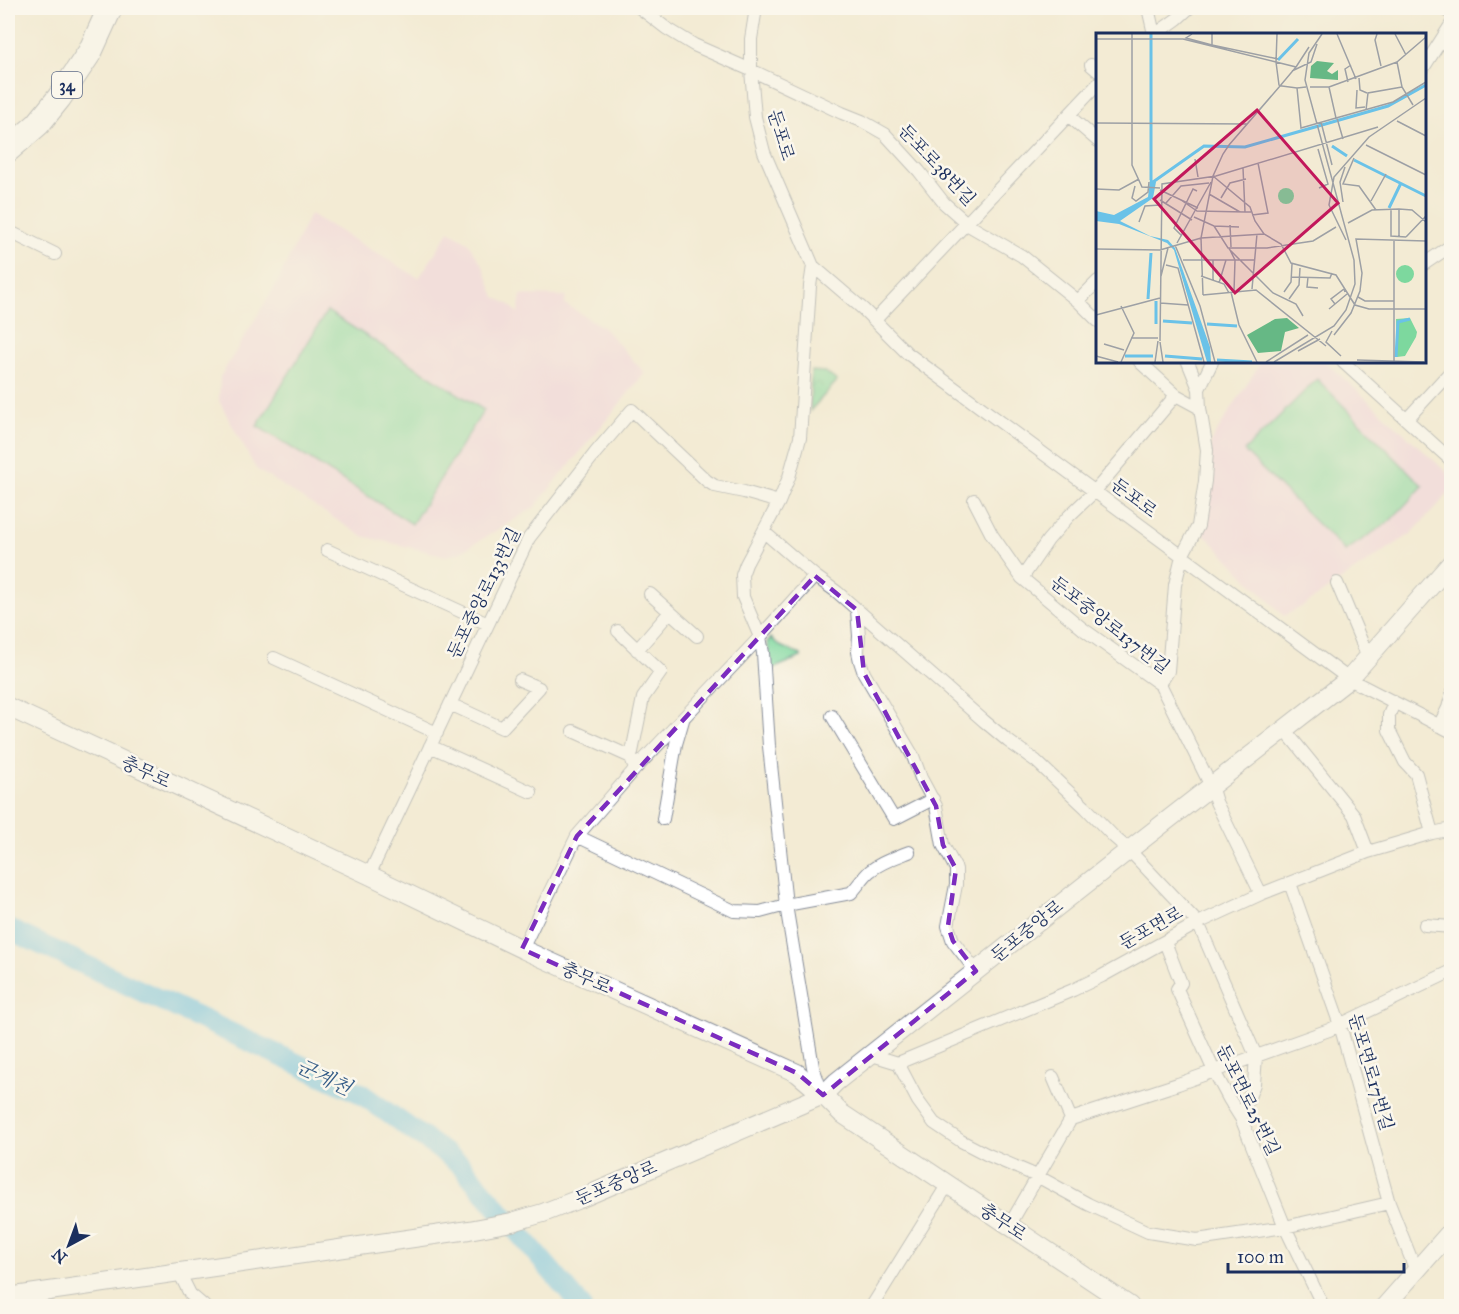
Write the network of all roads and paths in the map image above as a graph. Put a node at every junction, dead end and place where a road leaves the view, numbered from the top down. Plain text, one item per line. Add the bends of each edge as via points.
1 (110, 8) edge
2 (640, 8) edge
3 (756, 8) edge
4 (1148, 8) edge
5 (1190, 8) edge
6 (1452, 23) edge
7 (1155, 33) edge
8 (1156, 33) edge
9 (1429, 53) edge
10 (751, 70) junction
11 (1096, 86) edge
12 (1069, 116) junction
13 (1096, 139) edge
14 (8, 150) edge
15 (967, 223) junction
16 (8, 231) edge
17 (1452, 244) edge
18 (55, 254) dead end
19 (1426, 263) edge
20 (813, 266) junction
21 (1096, 283) edge
22 (1078, 301) junction
23 (1096, 319) edge
24 (875, 320) junction
25 (1141, 363) edge
26 (1188, 363) edge
27 (1212, 363) edge
28 (1344, 363) edge
29 (1452, 370) edge
30 (1199, 389) junction
31 (1176, 395) junction
32 (1200, 408) junction
33 (1407, 420) junction
34 (1452, 461) edge
35 (1095, 491) junction
36 (974, 500) dead end
37 (779, 502) junction
38 (764, 532) junction
39 (327, 550) dead end
40 (1182, 556) junction
41 (1452, 562) edge
42 (815, 576) junction
43 (1022, 578) junction
44 (1337, 583) dead end
45 (650, 594) dead end
46 (857, 610) junction
47 (670, 612) junction
48 (488, 624) junction
49 (618, 631) dead end
50 (697, 636) dead end
51 (760, 637) junction
52 (637, 650) junction
53 (1368, 657) junction
54 (274, 658) dead end
55 (1348, 679) junction
56 (520, 680) dead end
57 (1160, 684) junction
58 (1452, 693) edge
59 (1394, 703) junction
60 (450, 704) junction
61 (8, 707) edge
62 (832, 716) dead end
63 (683, 718) junction
64 (1439, 726) junction
65 (1284, 729) junction
66 (573, 731) dead end
67 (1452, 732) edge
68 (437, 733) junction
69 (430, 746) junction
70 (633, 763) junction
71 (1212, 786) junction
72 (531, 792) dead end
73 (933, 800) junction
74 (663, 819) dead end
75 (1452, 829) edge
76 (1432, 833) junction
77 (577, 837) junction
78 (1129, 850) junction
79 (909, 852) dead end
80 (1368, 852) junction
81 (369, 875) junction
82 (1290, 883) junction
83 (1261, 894) junction
84 (786, 905) junction
85 (1198, 923) junction
86 (1425, 925) dead end
87 (1452, 927) edge
88 (1165, 942) junction
89 (522, 949) junction
90 (976, 971) junction
91 (1452, 971) edge
92 (1340, 1025) junction
93 (872, 1055) junction
94 (1256, 1056) junction
95 (898, 1063) junction
96 (1214, 1071) junction
97 (1053, 1077) dead end
98 (823, 1095) junction
99 (1241, 1118) junction
100 (1071, 1119) junction
101 (1037, 1176) junction
102 (948, 1184) junction
103 (1389, 1203) junction
104 (1009, 1226) junction
105 (1285, 1227) junction
106 (1451, 1231) edge
107 (1416, 1271) junction
108 (179, 1272) junction
109 (8, 1297) edge
110 (204, 1306) edge
111 (872, 1306) edge
112 (1130, 1306) edge
113 (1323, 1306) edge
114 (1385, 1306) edge

1 - 14 highway, 34 via 90,52 58,98 38,124
2 - 10 street, 둔포로38번길 via 694,45
3 - 10 street, 둔포로
4 - 7 street
5 - 8 street
6 - 9 street
10 - 15 street, 둔포로38번길 via 885,134 944,203
10 - 20 street, 둔포로 via 755,117 764,152
11 - 12 street
12 - 13 street
12 - 15 street
15 - 22 street, 둔포로38번길 via 1022,256
15 - 24 street
16 - 18 street
17 - 19 street
20 - 24 street, 둔포로
20 - 37 street via 800,438
21 - 22 street
22 - 23 street, 둔포로38번길
24 - 35 street, 둔포로 via 908,353
25 - 31 street
26 - 30 street
27 - 30 street
28 - 33 street
29 - 33 street
30 - 32 street
31 - 32 street
31 - 35 street
32 - 40 street via 1207,450 1205,481 1198,526
33 - 34 street
35 - 40 street, 둔포로
35 - 43 street via 1055,532
36 - 43 street, 둔포중앙로137번길 via 992,535
37 - 38 street
37 - 48 street, 둔포중앙로133번길 via 707,481 632,410 529,538
38 - 42 street
38 - 51 street via 742,574 745,604
39 - 48 street
40 - 55 street, 둔포로
40 - 57 street via 1175,585 1168,671
41 - 53 street, 둔포중앙로
42 - 46 street
42 - 51 street
43 - 57 street, 둔포중앙로137번길 via 1083,629
44 - 53 street
45 - 47 street
46 - 73 street via 858,652 864,673 913,756
46 - 78 street via 1036,762
47 - 50 street
47 - 52 street
48 - 60 street, 둔포중앙로133번길
49 - 52 street
51 - 63 street
51 - 84 street
52 - 70 street via 661,672 643,698
53 - 55 street, 둔포중앙로
54 - 68 street
55 - 59 street, 둔포로
55 - 65 street, 둔포중앙로
56 - 60 street via 539,688 502,728
57 - 71 street, 둔포중앙로137번길
58 - 64 street
59 - 64 street, 둔포로
59 - 76 street via 1389,730 1405,762 1416,774
60 - 68 street, 둔포중앙로133번길
61 - 81 street, 충무로
62 - 73 street via 894,819
63 - 70 street
63 - 74 street
64 - 67 street, 둔포로
65 - 71 street, 둔포중앙로
65 - 80 street via 1354,814
66 - 70 street
68 - 69 street, 둔포중앙로133번길
69 - 72 street
69 - 81 street, 둔포중앙로133번길
70 - 77 street
71 - 78 street, 둔포중앙로
71 - 83 street, 둔포중앙로137번길
73 - 90 street via 943,845 956,869 948,926 952,941
75 - 76 street, 둔포면로
76 - 80 street, 둔포면로
77 - 84 street via 734,911 760,912
77 - 89 street
78 - 85 street
78 - 90 street, 둔포중앙로
79 - 84 street via 879,865 851,893
80 - 82 street, 둔포면로
81 - 89 street, 충무로
82 - 83 street, 둔포면로
82 - 92 street, 둔포면로17번길
83 - 85 street, 둔포면로
84 - 98 street via 813,1067
85 - 88 street, 둔포면로
85 - 94 street
86 - 87 street
88 - 95 street, 둔포면로 via 1073,990
88 - 96 street, 둔포면로25번길 via 1181,983 1177,989
89 - 98 street, 충무로 via 797,1073
90 - 93 street, 둔포중앙로
91 - 92 street
92 - 94 street
92 - 103 street, 둔포면로17번길
93 - 95 street
93 - 98 street, 둔포중앙로
94 - 96 street
94 - 99 street via 1254,1084
95 - 101 street via 934,1122 961,1141
96 - 99 street, 둔포면로25번길
96 - 100 street
97 - 100 street
98 - 102 street, 충무로 via 841,1113
98 - 108 street, 둔포중앙로 via 584,1197 512,1222
99 - 105 street, 둔포면로25번길
100 - 101 street
101 - 104 street
101 - 105 street via 1148,1232 1197,1240
102 - 104 street, 충무로
102 - 111 street
103 - 105 street
103 - 107 street, 둔포면로17번길
104 - 112 street, 충무로
105 - 113 street, 둔포면로25번길
106 - 107 street
107 - 114 street
108 - 109 street, 둔포중앙로
108 - 110 street via 190,1293

